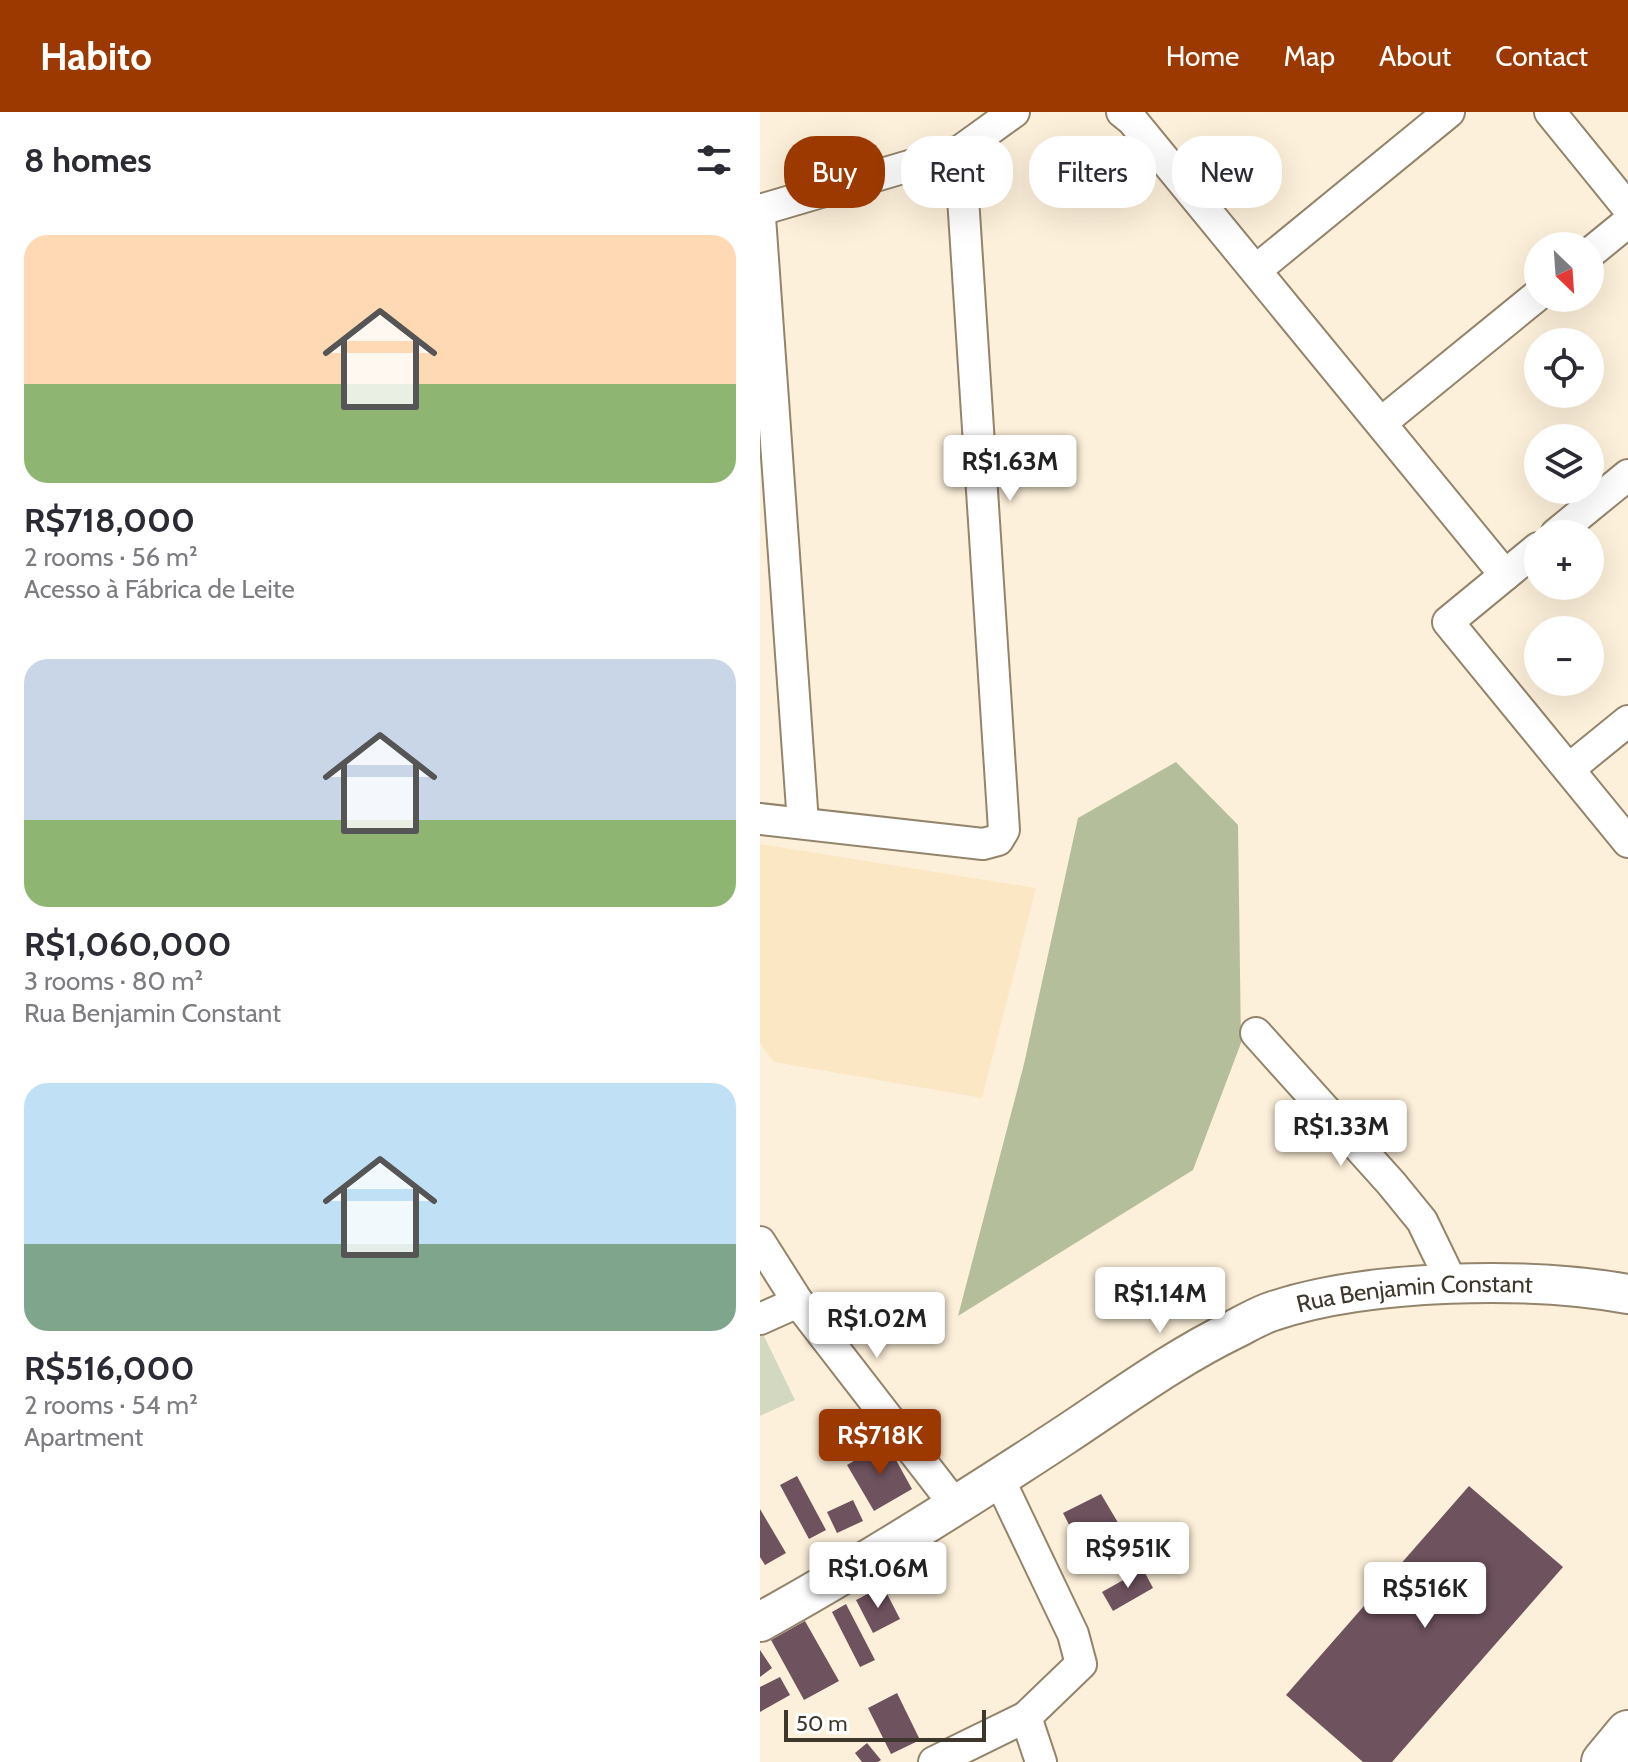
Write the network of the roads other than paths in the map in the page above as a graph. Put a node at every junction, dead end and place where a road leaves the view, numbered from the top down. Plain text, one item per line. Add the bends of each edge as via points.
1 (1014, 112) edge
2 (1449, 112) edge
3 (1550, 112) edge
4 (1132, 115) edge
5 (981, 136) edge
6 (901, 168) edge
7 (964, 208) edge
8 (1628, 208) edge
9 (760, 210) edge
10 (760, 217) edge
11 (1628, 222) edge
12 (1604, 242) edge
13 (1256, 270) junction
14 (1524, 306) edge
15 (1381, 423) junction
16 (1628, 475) edge
17 (1573, 520) edge
18 (1524, 559) edge
19 (1505, 575) junction
20 (1628, 721) edge
21 (1569, 769) junction
22 (760, 819) edge
23 (803, 823) junction
24 (1628, 842) edge
25 (1256, 1033) dead end
26 (760, 1242) edge
27 (1453, 1285) junction
28 (1628, 1294) edge
29 (798, 1302) junction
30 (760, 1319) edge
31 (999, 1479) junction
32 (955, 1505) junction
33 (760, 1622) edge
34 (1026, 1717) junction
35 (1628, 1733) edge
36 (934, 1762) edge
37 (1041, 1762) edge
38 (1604, 1762) edge

1 - 5 street
2 - 13 street
3 - 8 street
4 - 13 street
6 - 9 street
7 - 23 street via 1004,830 998,840 983,844
10 - 23 street
11 - 12 street
13 - 15 street
14 - 15 street
15 - 19 street
16 - 17 street
18 - 19 street
19 - 21 street via 1448,622
20 - 21 street
21 - 24 street
22 - 23 street
25 - 27 street via 1422,1221
26 - 29 street
27 - 28 street, Rua Benjamin Constant via 1588,1287
27 - 31 street, Rua Benjamin Constant via 1348,1293 1272,1311 1200,1346
29 - 30 street
29 - 32 street
31 - 32 street, Rua Benjamin Constant
31 - 34 street via 1073,1634 1081,1664
32 - 33 street, Rua Benjamin Constant
34 - 36 street
34 - 37 street
35 - 38 main road

